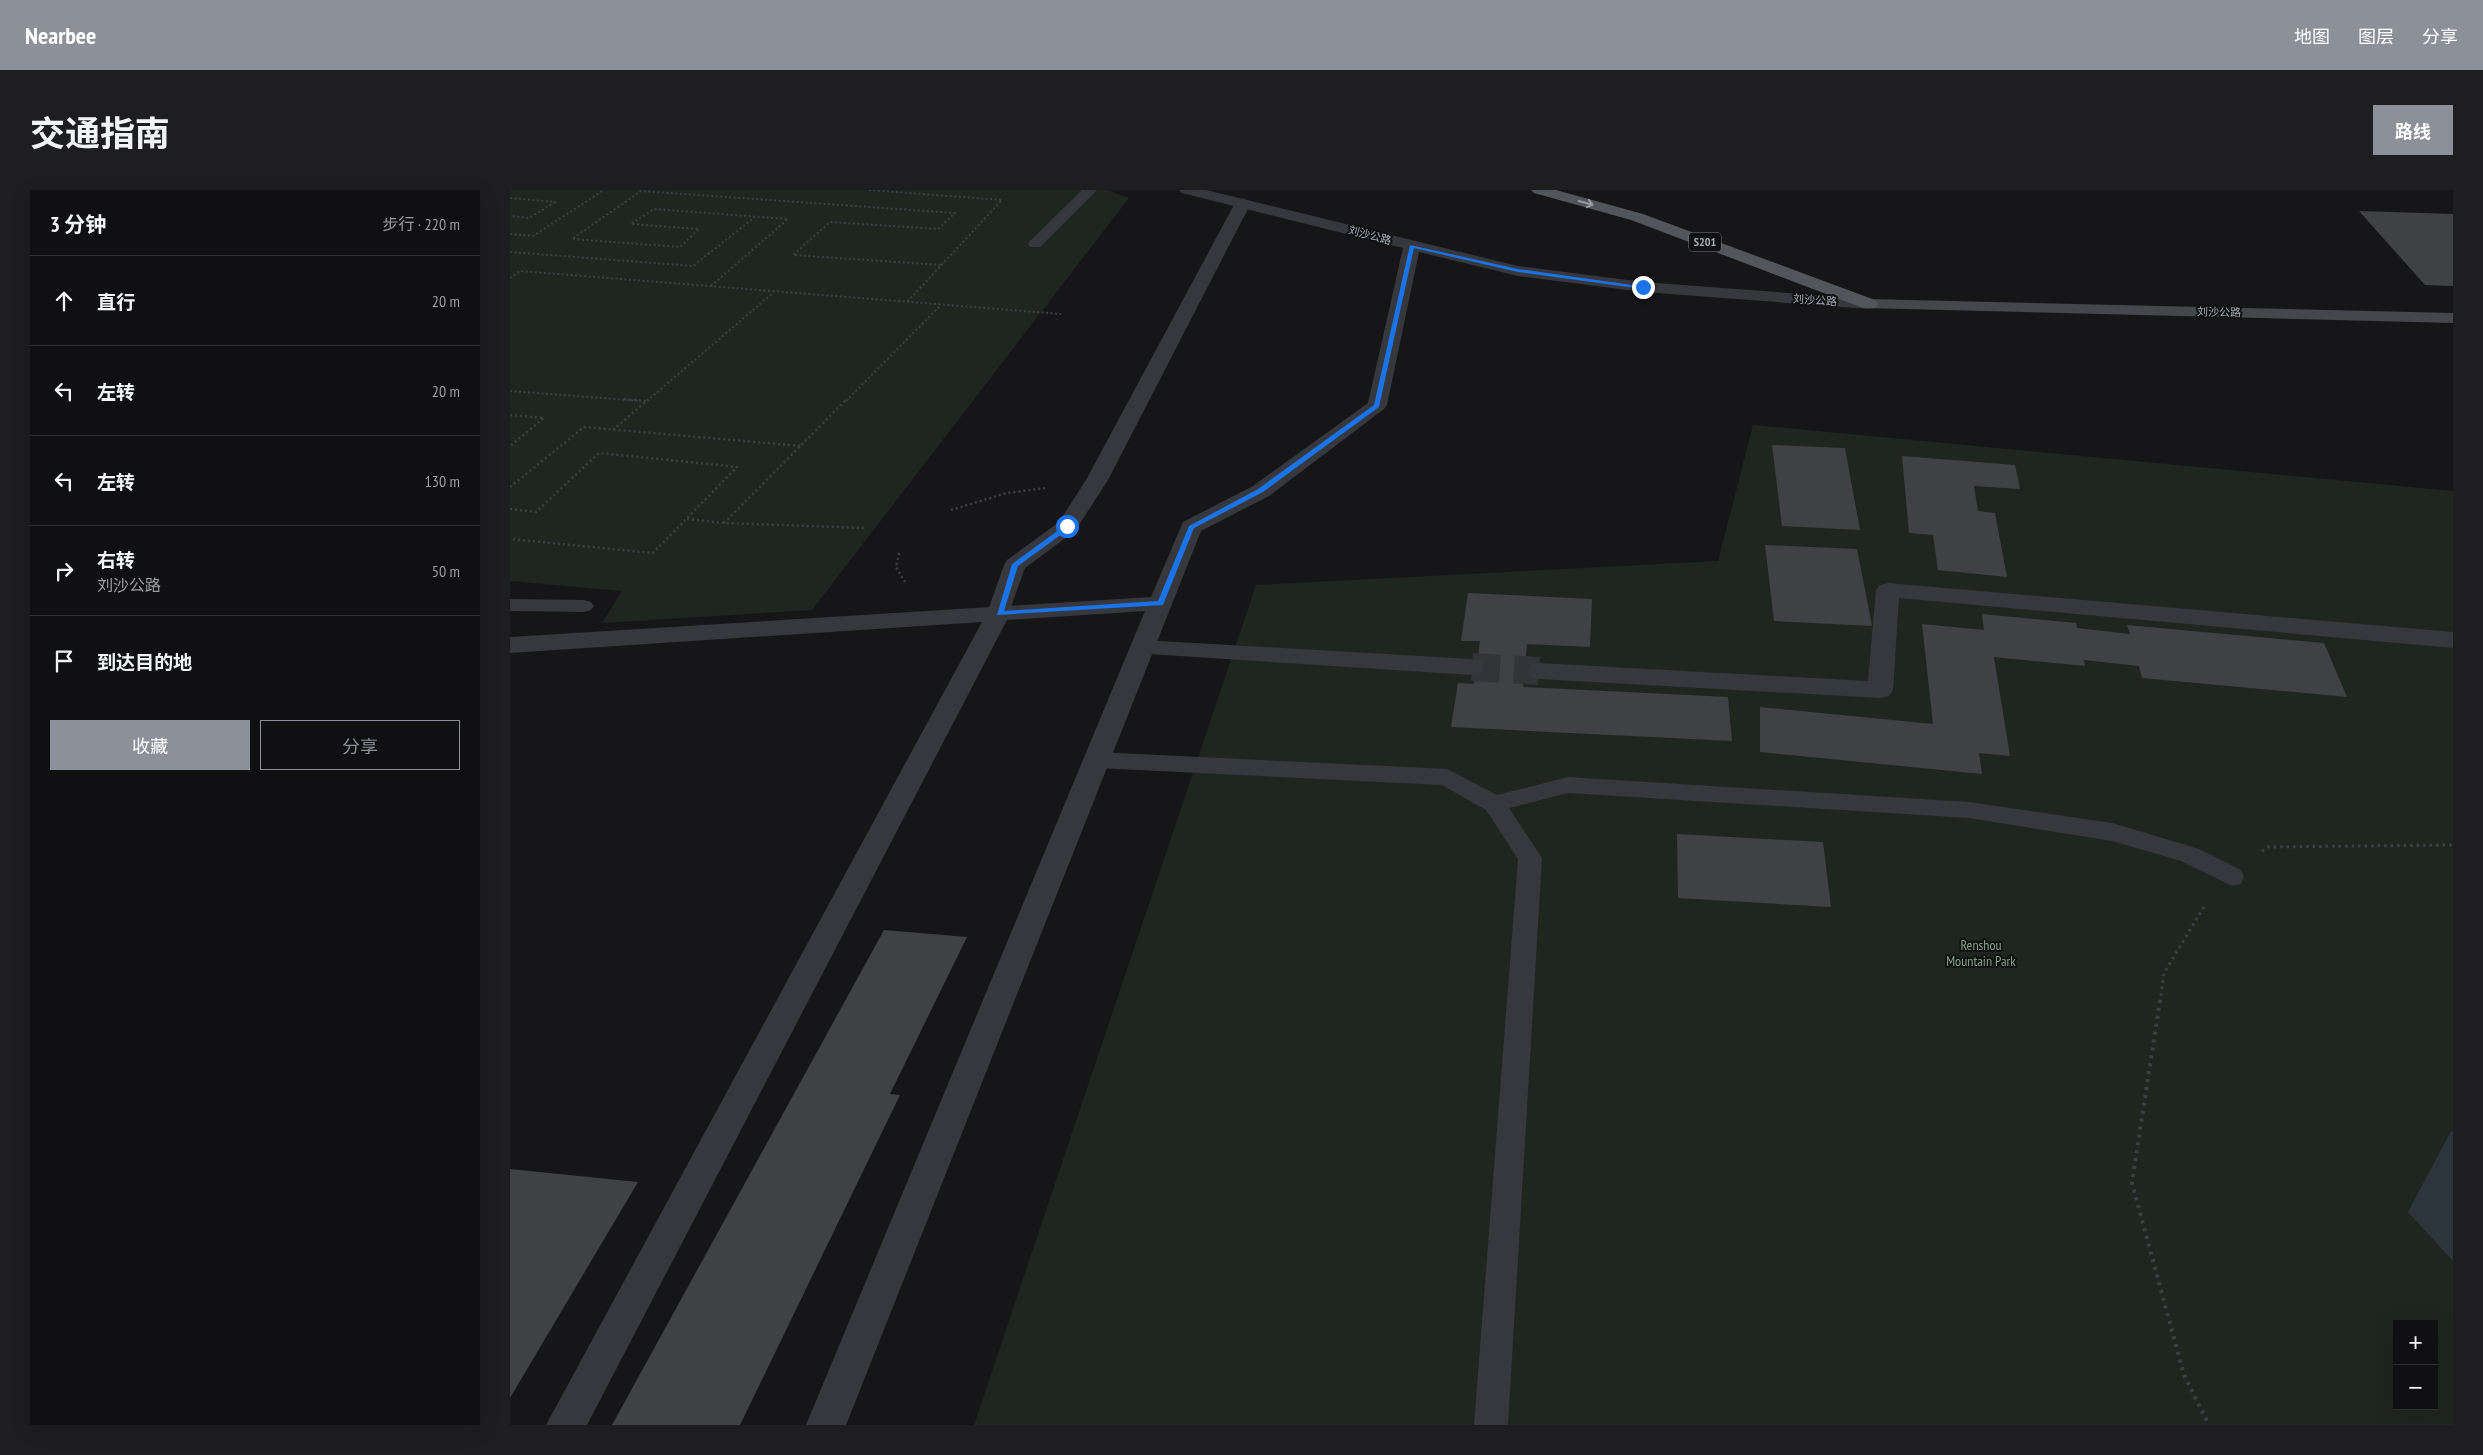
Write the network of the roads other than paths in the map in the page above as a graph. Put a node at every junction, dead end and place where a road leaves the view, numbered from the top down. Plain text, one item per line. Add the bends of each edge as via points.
1 (1090, 190) edge
2 (1187, 190) edge
3 (1538, 190) edge
4 (1599, 190) edge
5 (1243, 203) junction
6 (1035, 244) dead end
7 (1412, 246) junction
8 (1869, 304) junction
9 (2453, 318) edge
10 (1161, 603) junction
11 (510, 605) edge
12 (584, 606) dead end
13 (999, 613) junction
14 (2453, 640) edge
15 (510, 645) edge
16 (1142, 648) junction
17 (1472, 667) tunnel mouth
18 (1539, 670) tunnel mouth
19 (1097, 760) junction
20 (1494, 804) junction
21 (2232, 877) road end
22 (566, 1425) edge
23 (826, 1425) edge
24 (1491, 1425) edge

1 - 6 lane
2 - 5 street, 刘沙公路 / S201
3 -> 8 main road, S201 via 1637,217
4 - 8 main road, S201 via 1650,207
5 - 7 street, 刘沙公路 / S201
5 - 13 street via 1097,480 1067,526 1015,566
7 - 8 street, 刘沙公路 / S201 via 1518,271 1643,287
7 - 10 street via 1377,405 1261,491 1191,527
8 - 9 main road, 刘沙公路 / S201
10 - 13 street
10 - 16 street
11 - 12 lane
13 - 15 street
13 - 22 street
14 - 18 street via 1888,590 1880,690
16 - 17 street
16 - 19 street
19 - 20 lane via 1447,777
19 - 23 street
20 - 21 lane via 1568,785 1969,810 2112,832 2190,855
20 - 24 lane via 1530,858

